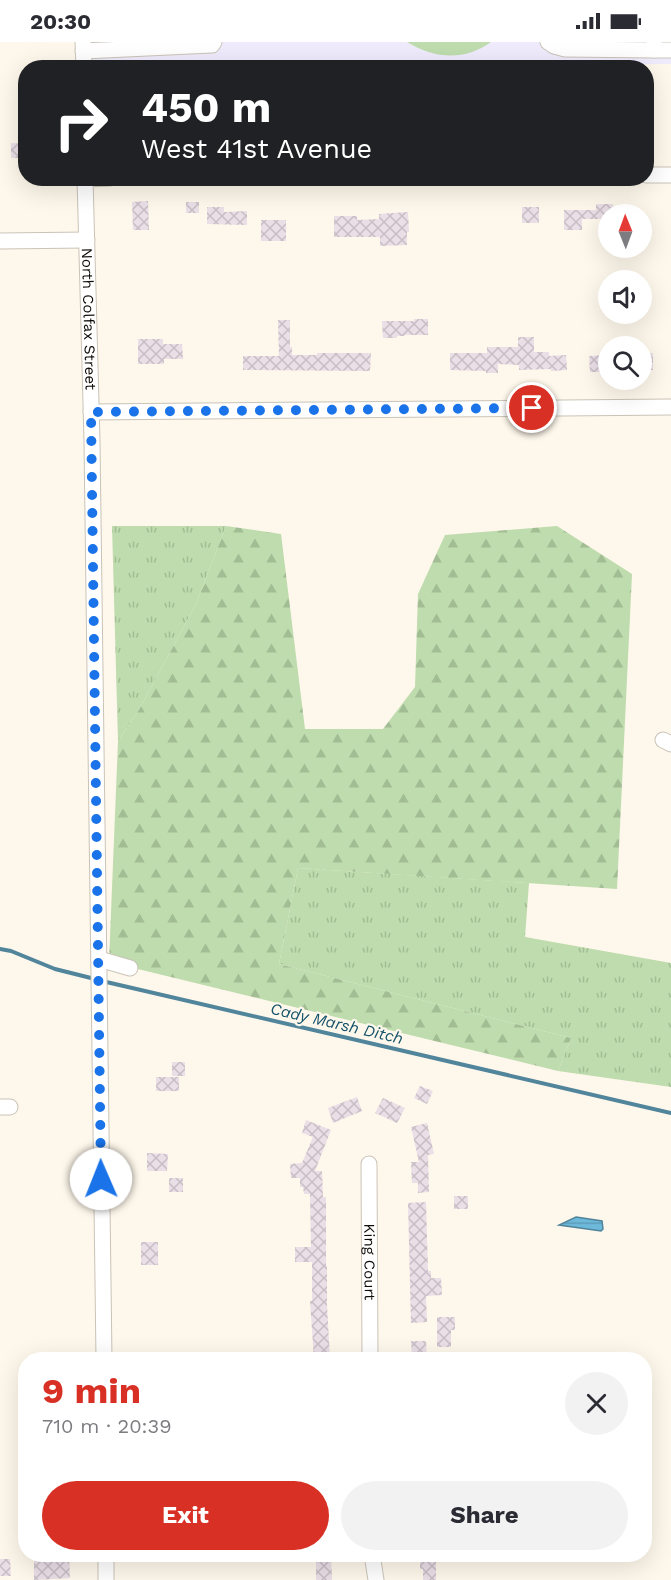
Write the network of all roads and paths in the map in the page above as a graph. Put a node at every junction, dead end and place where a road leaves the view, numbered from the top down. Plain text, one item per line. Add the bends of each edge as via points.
1 (214, 42) edge
2 (548, 42) edge
3 (83, 46) edge
4 (110, 46) edge
5 (654, 46) edge
6 (671, 50) edge
7 (671, 175) edge
8 (654, 176) edge
9 (85, 186) edge
10 (87, 240) junction
11 (0, 241) edge
12 (671, 407) edge
13 (91, 412) junction
14 (104, 960) junction
15 (130, 968) dead end
16 (369, 1164) dead end
17 (104, 1352) edge
18 (370, 1352) edge
19 (106, 1562) edge
20 (373, 1562) edge
21 (106, 1580) edge
22 (376, 1580) edge

1 - 4 street
2 - 5 street via 565,50
3 - 4 street
5 - 6 street
7 - 8 street
9 - 10 street, North Colfax Street
10 - 11 street
10 - 13 street, North Colfax Street
12 - 13 street
13 - 14 street, North Colfax Street via 99,942
14 - 15 street
14 - 17 street, North Colfax Street via 99,998
16 - 18 street, King Court
19 - 21 street
20 - 22 street

